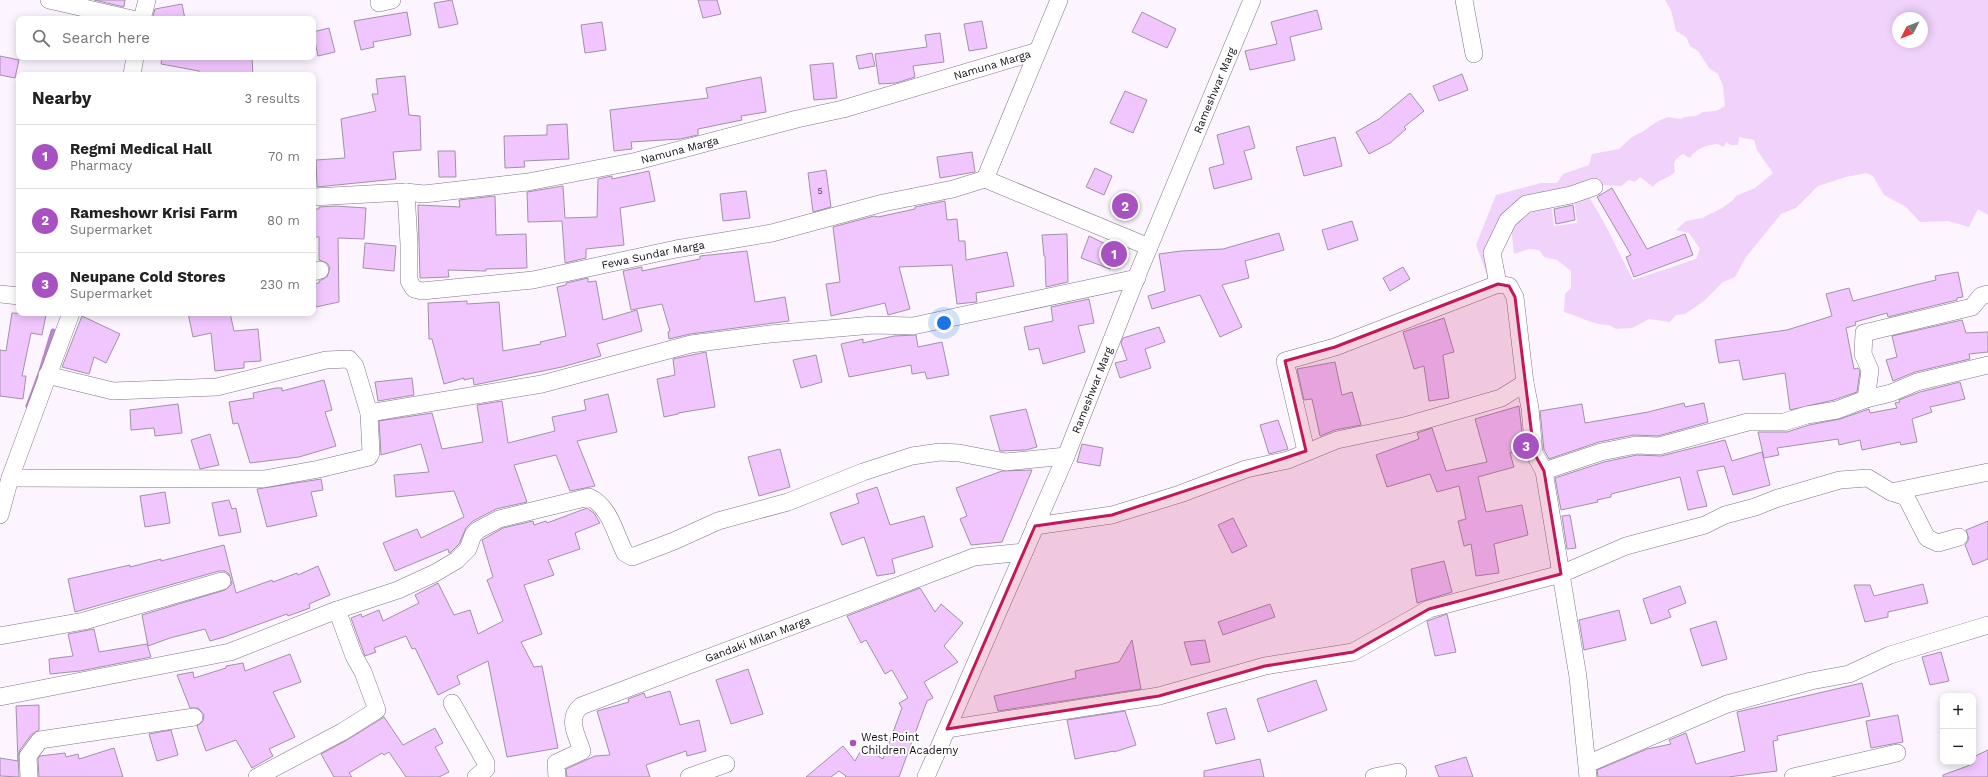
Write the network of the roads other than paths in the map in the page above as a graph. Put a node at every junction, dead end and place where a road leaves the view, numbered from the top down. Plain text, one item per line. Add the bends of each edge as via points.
1 (49, 0) edge
2 (147, 0) edge
3 (1059, 0) edge
4 (1252, 0) edge
5 (1464, 0) edge
6 (117, 16) edge
7 (143, 16) edge
8 (1038, 51) junction
9 (1474, 54) dead end
10 (134, 60) edge
11 (132, 72) edge
12 (985, 179) junction
13 (1594, 187) dead end
14 (406, 192) junction
15 (316, 197) edge
16 (1149, 248) junction
17 (1137, 278) junction
18 (1498, 284) junction
19 (0, 294) edge
20 (1988, 294) edge
21 (16, 296) edge
22 (70, 316) edge
23 (1988, 365) edge
24 (47, 375) junction
25 (1525, 383) junction
26 (1866, 399) junction
27 (369, 413) junction
28 (1306, 452) junction
29 (1066, 456) junction
30 (1544, 471) junction
31 (1988, 472) edge
32 (10, 478) junction
33 (1891, 492) junction
34 (0, 515) edge
35 (1035, 526) junction
36 (1959, 537) dead end
37 (1024, 552) junction
38 (1560, 574) junction
39 (222, 582) dead end
40 (337, 610) junction
41 (1988, 625) edge
42 (0, 636) edge
43 (0, 697) edge
44 (452, 703) dead end
45 (194, 716) dead end
46 (947, 729) junction
47 (1897, 753) dead end
48 (726, 764) dead end
49 (1588, 770) edge
50 (1398, 772) dead end
51 (28, 777) edge
52 (257, 777) edge
53 (476, 777) edge
54 (557, 777) edge
55 (689, 777) edge
56 (926, 777) edge
57 (1374, 777) edge
58 (1793, 777) edge

1 - 6 street
2 - 7 street
3 - 8 street
4 - 16 street, Rameshwar Marg
5 - 9 street
8 - 12 street
8 - 14 street, Namuna Marga via 843,109 637,161 528,182 424,194
10 - 11 street
12 - 14 street, Fewa Sundar Marga via 772,233 676,249 533,280 422,291 414,288 409,281
12 - 16 street
13 - 18 street via 1571,195 1526,204 1508,220 1492,253
14 - 15 street, Namuna Marga
16 - 17 street, Rameshwar Marg
17 - 27 street via 913,326 873,325 691,344 542,384
17 - 29 street, Rameshwar Marg
18 - 25 street via 1509,286 1515,297
18 - 28 street via 1335,347 1285,361
19 - 21 street
20 - 26 street via 1980,296 1972,307 1864,333 1863,354 1870,370
22 - 24 street
23 - 26 street via 1917,382 1891,393
24 - 27 street via 113,391 217,387 326,360 349,360 355,366
24 - 32 street
25 - 28 street via 1501,398 1408,425 1343,438
25 - 30 street via 1534,453
26 - 30 street via 1837,410 1784,422 1748,422 1659,446 1636,444 1601,452
27 - 32 street via 369,457 264,479
28 - 35 street via 1288,460 1246,469 1180,494 1112,515
29 - 35 street, Rameshwar Marg
29 - 40 street via 1006,462 959,452 912,456 863,472 788,502 718,521 632,557 626,553 605,510 589,497 499,519 478,530 468,549 435,573 398,590
30 - 38 street
31 - 33 street
32 - 34 street
33 - 36 street via 1906,497 1927,538 1938,543
33 - 38 street via 1868,478 1840,480 1725,515 1705,525 1626,546
35 - 37 street, Rameshwar Marg
37 - 46 street, Rameshwar Marg
37 - 54 street, Gandaki Milan Marga via 974,558 581,706 572,719 582,751 556,763
38 - 46 street via 1429,609 1353,652 1265,666 1159,696
38 - 49 street via 1578,677
39 - 42 street via 84,621
40 - 43 street via 230,652
40 - 52 street via 377,710 342,732
41 - 49 street via 1890,655 1849,674 1811,681 1727,704
44 - 53 street via 486,763 486,769
45 - 51 street via 40,740 28,756
46 - 56 street, Rameshwar Marg
47 - 58 street
48 - 55 street
50 - 57 street

